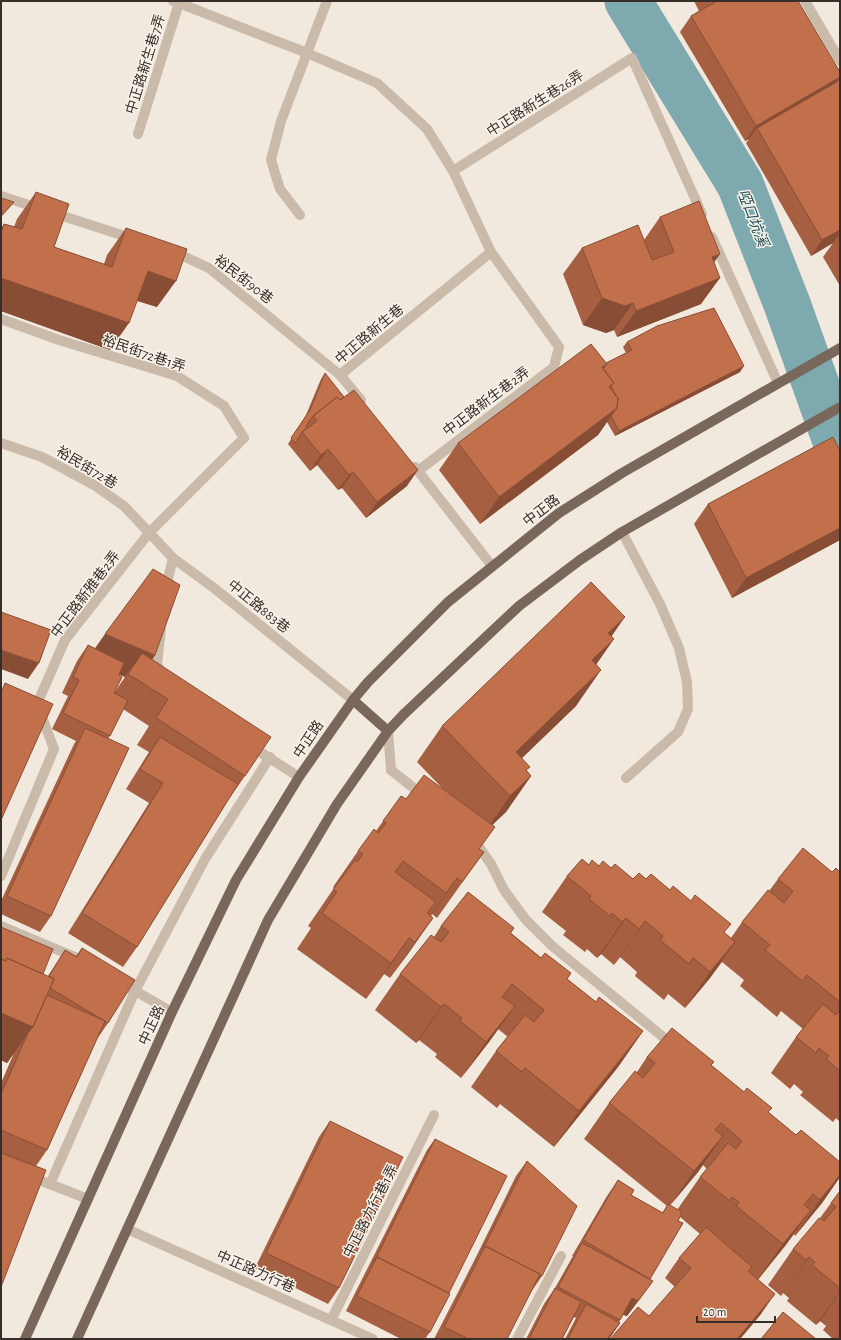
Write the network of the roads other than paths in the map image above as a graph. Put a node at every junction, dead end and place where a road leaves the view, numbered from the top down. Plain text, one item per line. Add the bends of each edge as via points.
1 (326, 1) edge
2 (805, 1) edge
3 (177, 2) edge
4 (307, 53) junction
5 (840, 61) edge
6 (138, 134) dead end
7 (453, 171) junction
8 (1, 196) edge
9 (300, 215) dead end
10 (147, 243) edge
11 (162, 248) edge
12 (491, 252) junction
13 (1, 319) edge
14 (839, 349) edge
15 (340, 375) junction
16 (778, 383) junction
17 (840, 406) edge
18 (370, 411) edge
19 (1, 443) edge
20 (409, 459) edge
21 (418, 471) junction
22 (622, 532) junction
23 (149, 533) junction
24 (173, 558) junction
25 (492, 566) junction
26 (164, 605) edge
27 (162, 620) edge
28 (167, 687) edge
29 (353, 700) junction
30 (388, 731) junction
31 (240, 740) edge
32 (270, 757) junction
33 (299, 777) junction
34 (626, 778) dead end
35 (431, 802) edge
36 (464, 830) edge
37 (1, 876) edge
38 (1, 926) edge
39 (83, 961) edge
40 (122, 984) edge
41 (135, 991) junction
42 (172, 1012) junction
43 (680, 1051) edge
44 (434, 1115) dead end
45 (22, 1173) edge
46 (50, 1184) junction
47 (88, 1199) junction
48 (127, 1229) junction
49 (561, 1256) edge
50 (331, 1320) junction
51 (25, 1339) edge
52 (78, 1339) edge
53 (373, 1339) edge
54 (517, 1339) edge

1 - 4 street
2 - 5 street
3 - 4 street
3 - 6 street, 中正路新生巷7弄
4 - 7 street via 377,83 427,129
4 - 9 street via 282,121 271,160 280,189
7 - 12 street
7 - 16 street, 中正路新生巷26弄 via 632,58
8 - 10 street
11 - 15 street, 裕民街90巷 via 209,268
12 - 15 street, 中正路新生巷
12 - 21 street, 中正路新生巷2弄 via 559,347 554,367
13 - 23 street, 裕民街72巷1弄 via 177,376 224,406 244,438
14 - 16 main road, 中正路
15 - 18 street, 中正路新生巷
16 - 25 main road, 中正路 via 559,512
17 - 22 main road
19 - 23 street, 裕民街72巷 via 42,457 94,485 124,506
20 - 21 street
21 - 25 street
22 - 30 main road via 519,606
22 - 34 street via 660,604 679,648 687,682 688,708 678,732
23 - 24 street, 中正路883巷
23 - 37 street, 中正路新雅巷2弄 via 65,640 33,703 54,749
24 - 26 street
24 - 29 street, 中正路883巷
25 - 29 main road, 中正路 via 448,602
27 - 28 street via 157,664
29 - 30 main road
29 - 33 main road, 中正路
30 - 35 street via 391,770
30 - 48 main road via 337,804 268,920
31 - 32 street
32 - 33 street
32 - 41 street via 205,859
33 - 42 main road, 中正路 via 236,880
36 - 43 street via 476,839 504,890 526,920 552,946
38 - 39 street
40 - 41 street
41 - 42 street
41 - 46 street
42 - 47 main road, 中正路
44 - 50 street, 中正路力行巷1弄
45 - 46 street
46 - 47 street
47 - 51 main road, 中正路
48 - 50 street, 中正路力行巷
48 - 52 main road
49 - 54 street
50 - 53 street, 中正路力行巷

